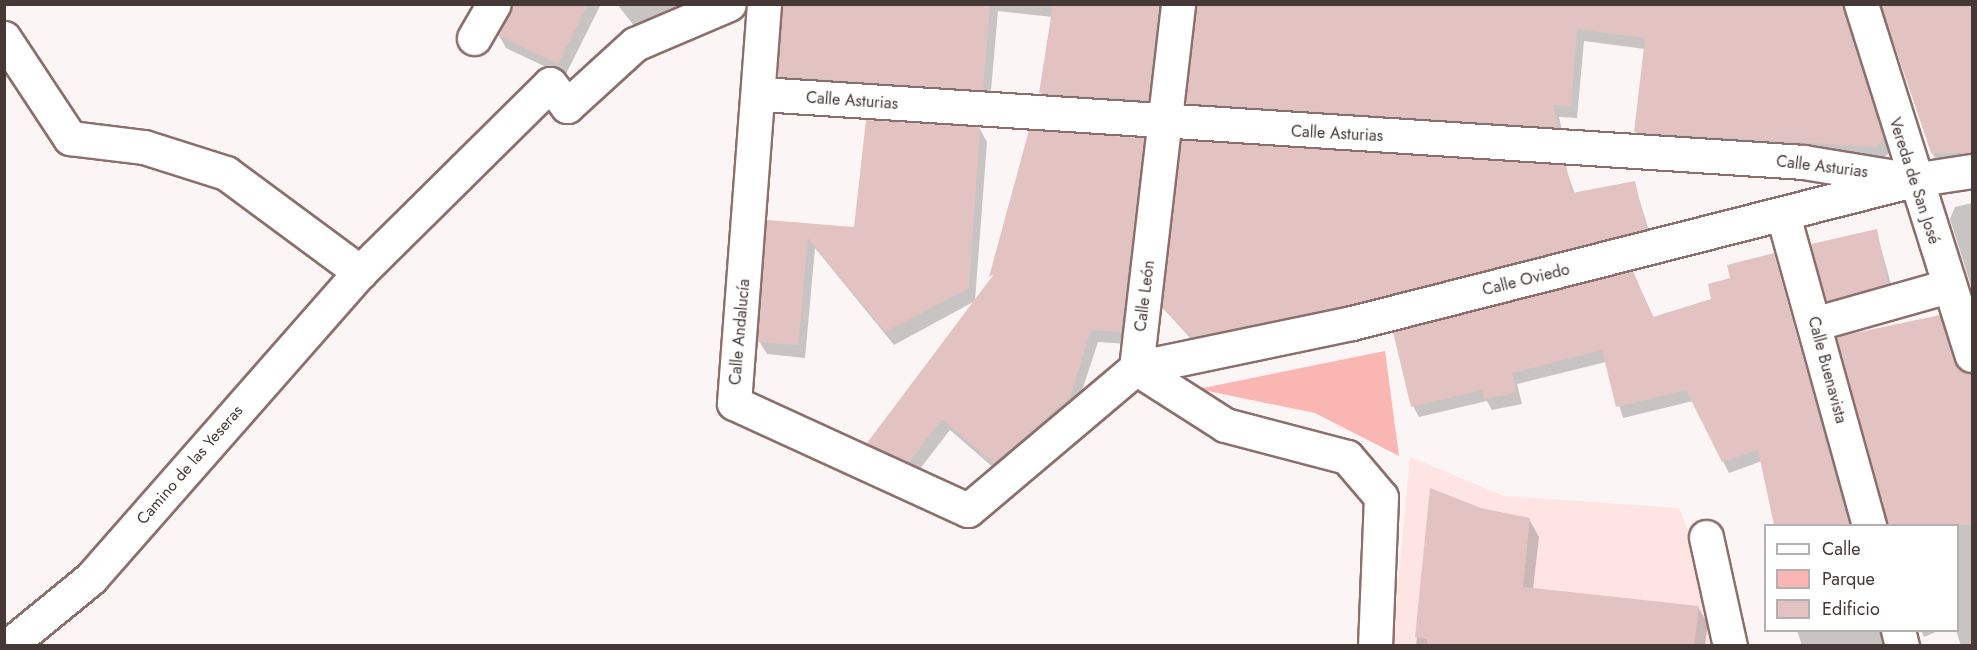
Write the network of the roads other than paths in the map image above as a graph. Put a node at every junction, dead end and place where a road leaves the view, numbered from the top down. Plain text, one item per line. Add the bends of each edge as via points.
1 (494, 4) edge
2 (729, 4) edge
3 (764, 4) edge
4 (1178, 4) edge
5 (1861, 4) edge
6 (4, 38) edge
7 (474, 38) dead end
8 (761, 94) junction
9 (1167, 123) junction
10 (1972, 171) edge
11 (1913, 180) junction
12 (1783, 215) junction
13 (360, 272) junction
14 (1948, 286) junction
15 (1814, 324) junction
16 (1972, 356) edge
17 (1136, 368) junction
18 (1869, 524) edge
19 (1706, 537) dead end
20 (8, 645) edge
21 (1375, 645) edge
22 (1730, 645) edge

1 - 7 street
2 - 13 street, Camino de las Yeseras via 635,44 567,106 550,84
3 - 8 street, Calle Andalucía
4 - 9 street, Calle León
5 - 11 street, Vereda de San José
6 - 13 street via 70,138 144,147 226,173
8 - 9 street, Calle Asturias
8 - 17 street, Calle Andalucía via 734,403 968,510
9 - 11 street, Calle Asturias via 1803,162
9 - 17 street, Calle León
10 - 11 street
11 - 12 street, Calle Oviedo
11 - 14 street, Vereda de San José
12 - 15 street, Calle Buenavista
12 - 17 street, Calle Oviedo via 1352,323
13 - 20 street, Camino de las Yeseras via 91,578
14 - 15 street
14 - 16 street, Vereda de San José
15 - 18 street, Calle Buenavista
17 - 21 street via 1225,425 1347,457 1354,465 1381,497
19 - 22 street

